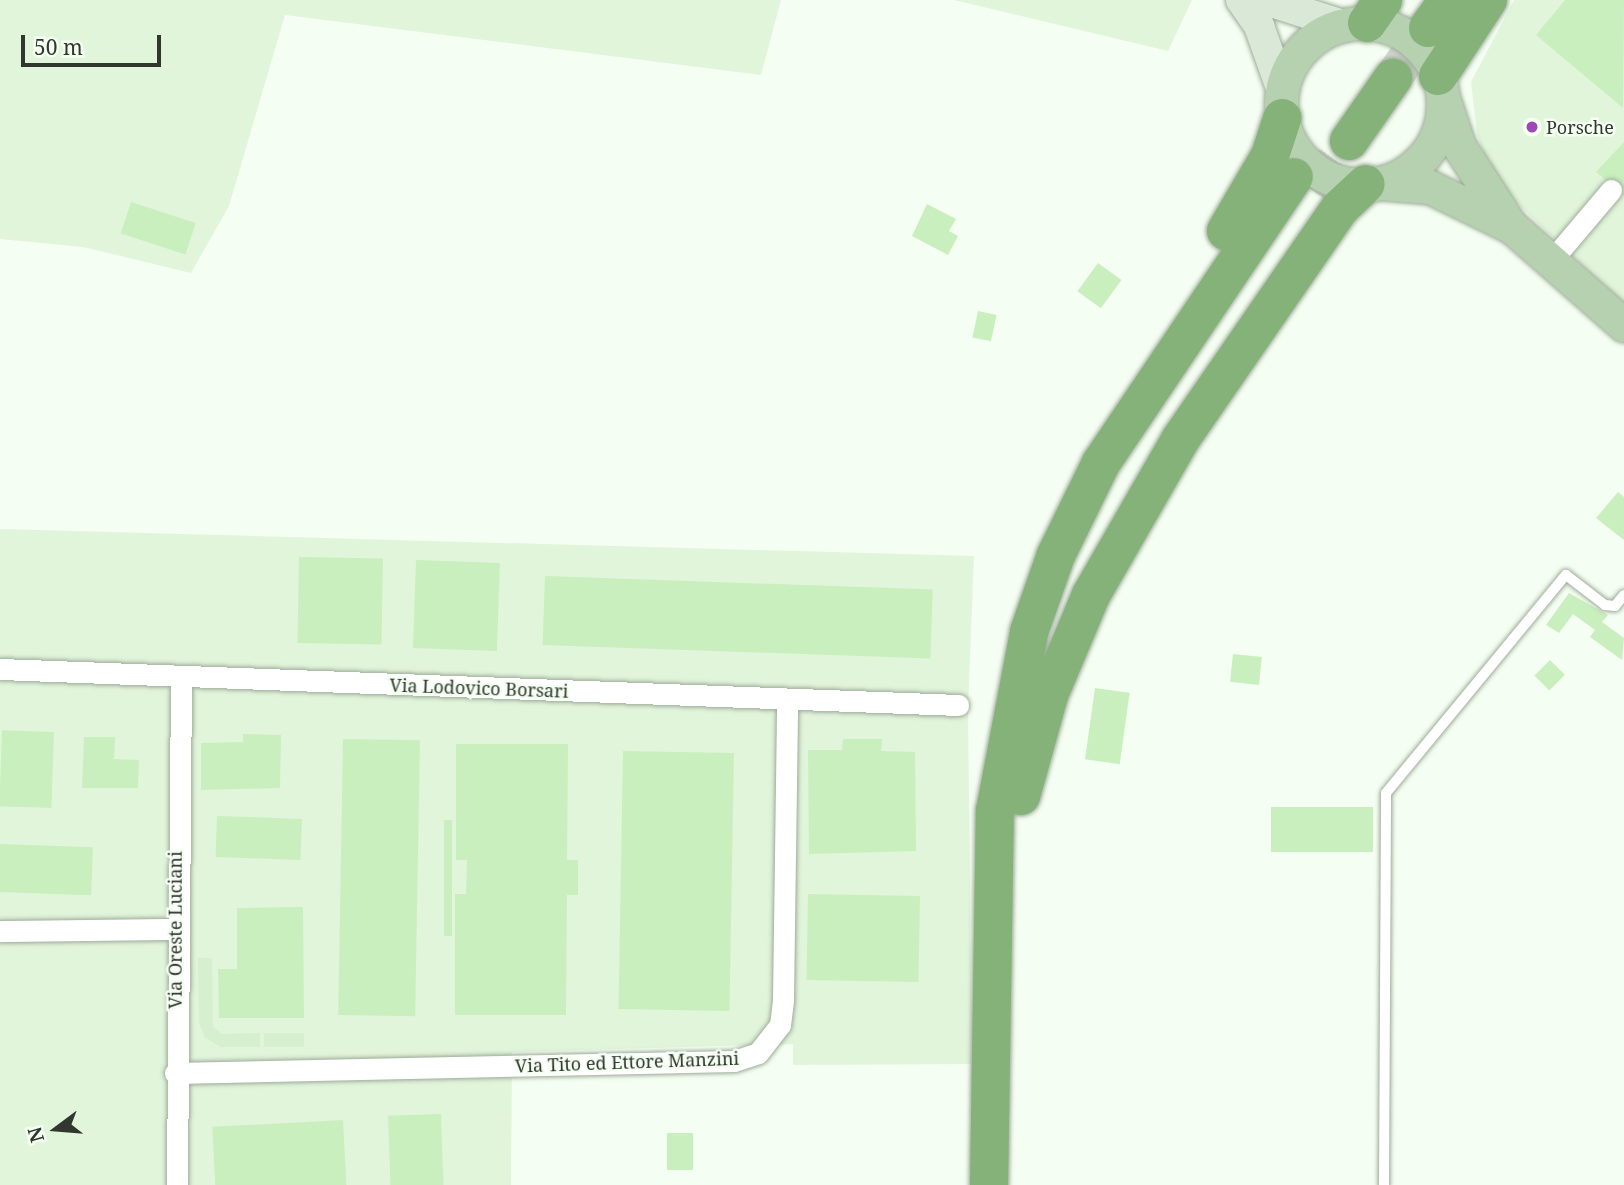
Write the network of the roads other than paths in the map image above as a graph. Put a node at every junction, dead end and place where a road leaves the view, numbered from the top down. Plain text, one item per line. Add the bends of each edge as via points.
1 (1241, 0) edge
2 (1265, 0) edge
3 (1488, 0) edge
4 (1399, 13) edge
5 (1383, 71) tunnel mouth
6 (1441, 87) junction
7 (1282, 104) junction
8 (1339, 134) tunnel mouth
9 (1374, 183) junction
10 (1304, 184) tunnel mouth
11 (1611, 190) dead end
12 (1512, 227) junction
13 (1550, 261) junction
14 (1624, 325) edge
15 (1624, 595) edge
16 (0, 669) edge
17 (181, 676) junction
18 (787, 700) junction
19 (958, 705) dead end
20 (1009, 793) junction
21 (174, 929) junction
22 (0, 931) edge
23 (175, 1073) junction
24 (177, 1185) edge
25 (989, 1185) edge
26 (1012, 1185) edge
27 (1384, 1185) edge

1 - 7 main road via 1259,26
2 - 4 main road
3 - 6 highway
4 - 6 main road
4 - 7 main road via 1303,49
5 - 8 highway
6 - 9 main road via 1434,143 1420,161
6 - 12 main road via 1459,146
7 - 9 main road via 1307,164 1329,178
7 - 20 highway via 1241,210 1106,406 1071,467 1014,640 998,732
9 - 12 main road via 1430,187
9 - 20 highway via 1340,208 1180,440 1097,583
10 - 20 highway via 1166,403 1098,522 1053,635
11 - 13 street
12 - 13 main road
13 - 14 main road
15 - 27 lane via 1615,606 1605,606 1566,575 1385,793
16 - 17 street, Via Lodovico Borsari
17 - 18 street, Via Lodovico Borsari
17 - 21 street, Via Oreste Luciani
18 - 19 street, Via Lodovico Borsari
18 - 23 street, Via Tito ed Ettore Manzini via 783,999 780,1025 758,1054 734,1061
20 - 25 highway
20 - 26 highway
21 - 22 street
21 - 23 street, Via Oreste Luciani
23 - 24 street, Via Oreste Luciani

